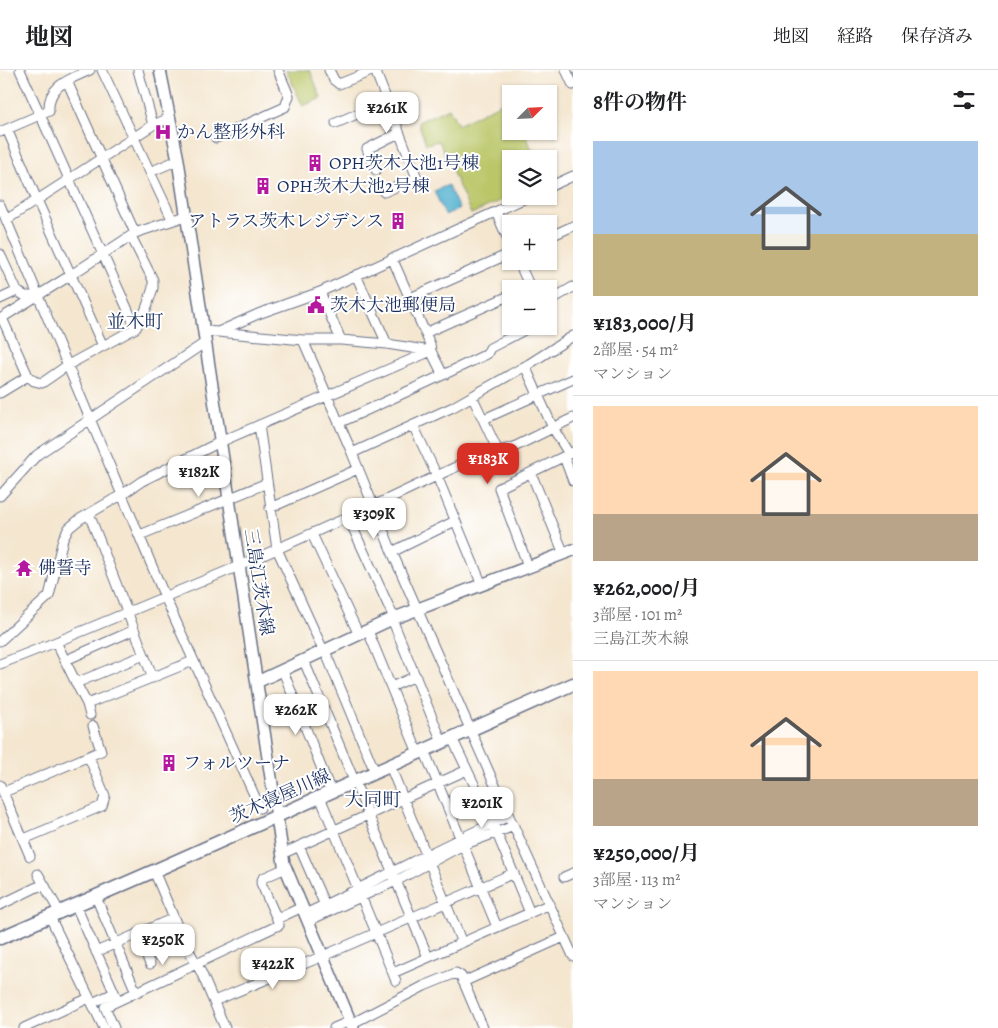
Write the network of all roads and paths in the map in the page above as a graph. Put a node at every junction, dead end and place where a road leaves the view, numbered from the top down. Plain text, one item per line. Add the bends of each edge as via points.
1 (20, 70) edge
2 (90, 70) edge
3 (102, 70) edge
4 (138, 70) edge
5 (160, 70) edge
6 (278, 70) edge
7 (329, 70) edge
8 (566, 70) edge
9 (369, 71) edge
10 (67, 80) junction
11 (573, 84) edge
12 (387, 101) junction
13 (41, 115) junction
14 (170, 118) junction
15 (336, 123) dead end
16 (153, 125) junction
17 (4, 131) edge
18 (400, 133) junction
19 (134, 138) junction
20 (216, 138) dead end
21 (102, 159) junction
22 (178, 160) junction
23 (376, 170) dead end
24 (150, 172) junction
25 (573, 176) edge
26 (69, 179) junction
27 (557, 184) edge
28 (384, 192) dead end
29 (37, 200) junction
30 (0, 205) edge
31 (511, 205) edge
32 (496, 212) junction
33 (186, 216) junction
34 (172, 219) junction
35 (6, 220) junction
36 (502, 226) edge
37 (573, 226) edge
38 (557, 233) edge
39 (133, 235) junction
40 (0, 254) edge
41 (103, 255) junction
42 (502, 257) edge
43 (392, 258) junction
44 (3, 268) edge
45 (71, 276) junction
46 (356, 276) junction
47 (573, 288) edge
48 (17, 291) junction
49 (320, 292) junction
50 (37, 296) junction
51 (557, 297) edge
52 (410, 298) junction
53 (0, 299) edge
54 (502, 299) edge
55 (1, 318) edge
56 (136, 328) junction
57 (218, 332) junction
58 (425, 333) junction
59 (515, 335) edge
60 (205, 336) junction
61 (303, 340) junction
62 (341, 340) junction
63 (571, 340) edge
64 (387, 344) junction
65 (104, 346) junction
66 (431, 351) junction
67 (68, 365) junction
68 (525, 366) junction
69 (443, 375) junction
70 (28, 376) junction
71 (573, 379) edge
72 (0, 393) edge
73 (537, 394) junction
74 (326, 396) junction
75 (472, 396) junction
76 (573, 418) edge
77 (484, 419) junction
78 (90, 421) junction
79 (338, 423) junction
80 (259, 425) junction
81 (413, 425) junction
82 (553, 428) junction
83 (220, 442) junction
84 (498, 451) junction
85 (352, 453) junction
86 (569, 455) edge
87 (358, 469) junction
88 (531, 473) junction
89 (437, 476) junction
90 (573, 481) edge
91 (267, 482) junction
92 (123, 494) junction
93 (0, 496) edge
94 (228, 498) junction
95 (374, 506) junction
96 (270, 508) junction
97 (89, 514) junction
98 (348, 517) junction
99 (455, 521) junction
100 (312, 534) junction
101 (140, 536) junction
102 (277, 549) junction
103 (392, 552) junction
104 (568, 552) edge
105 (239, 566) junction
106 (528, 566) junction
107 (482, 584) junction
108 (165, 597) junction
109 (418, 609) junction
110 (127, 612) junction
111 (393, 619) junction
112 (134, 630) junction
113 (363, 633) junction
114 (0, 641) edge
115 (56, 642) junction
116 (325, 651) junction
117 (144, 655) junction
118 (66, 660) junction
119 (193, 661) junction
120 (304, 661) junction
121 (0, 664) edge
122 (283, 671) junction
123 (416, 676) junction
124 (153, 678) junction
125 (257, 682) junction
126 (76, 683) junction
127 (573, 684) edge
128 (391, 687) junction
129 (87, 704) junction
130 (90, 714) dead end
131 (94, 726) dead end
132 (471, 729) junction
133 (447, 740) junction
134 (421, 751) junction
135 (88, 757) junction
136 (390, 766) junction
137 (467, 770) junction
138 (375, 772) junction
139 (354, 782) junction
140 (438, 784) junction
141 (2, 788) edge
142 (325, 794) junction
143 (404, 799) junction
144 (260, 808) dead end
145 (368, 815) junction
146 (509, 816) junction
147 (276, 817) junction
148 (514, 826) junction
149 (494, 828) junction
150 (334, 831) junction
151 (24, 839) junction
152 (462, 842) junction
153 (299, 846) junction
154 (282, 854) junction
155 (30, 856) dead end
156 (428, 859) junction
157 (286, 868) junction
158 (154, 871) junction
159 (514, 873) junction
160 (38, 874) dead end
161 (394, 877) junction
162 (45, 885) junction
163 (481, 888) junction
164 (360, 894) junction
165 (96, 897) junction
166 (446, 903) junction
167 (550, 904) junction
168 (0, 905) edge
169 (76, 906) junction
170 (327, 908) junction
171 (530, 913) junction
172 (305, 914) junction
173 (55, 915) junction
174 (174, 918) junction
175 (412, 918) junction
176 (277, 919) junction
177 (497, 927) junction
178 (376, 933) junction
179 (137, 934) junction
180 (0, 938) edge
181 (564, 938) junction
182 (462, 942) junction
183 (116, 944) junction
184 (96, 952) junction
185 (323, 956) junction
186 (573, 956) edge
187 (428, 957) junction
188 (196, 963) junction
189 (150, 964) dead end
190 (463, 982) junction
191 (136, 992) junction
192 (116, 997) junction
193 (91, 1001) junction
194 (214, 1001) junction
195 (351, 1024) edge
196 (24, 1028) edge
197 (104, 1028) edge
198 (114, 1028) edge
199 (225, 1028) edge
200 (334, 1028) edge
201 (483, 1028) edge

1 - 13 street
2 - 10 street
3 - 19 street
4 - 16 street
5 - 14 main road, 三島江茨木線
6 - 20 street via 289,96 285,107
7 - 9 street via 339,84
8 - 11 street
9 - 12 street
10 - 13 street via 56,88 49,98 49,111
10 - 21 street
12 - 15 street
12 - 18 street
13 - 17 street
13 - 26 street
14 - 16 street
14 - 22 main road, 三島江茨木線
16 - 19 street
17 - 29 street
18 - 23 street via 367,149
18 - 28 street via 417,178
19 - 21 street
19 - 24 street
21 - 26 street
21 - 39 street
22 - 24 street
22 - 33 main road, 三島江茨木線
24 - 34 street
25 - 27 street
26 - 29 street
26 - 41 street
29 - 35 street
29 - 45 street
30 - 35 street
31 - 32 street
32 - 36 street
32 - 43 street
33 - 34 street
33 - 60 main road, 三島江茨木線
34 - 39 street
35 - 50 street
37 - 38 street
39 - 41 street
39 - 56 street via 153,280 146,309
40 - 44 street
41 - 45 street
41 - 56 street
42 - 52 street
43 - 46 street
43 - 52 street
44 - 48 street
45 - 50 street
45 - 65 street
46 - 49 street
46 - 64 street
47 - 51 street
48 - 50 street via 25,296
48 - 53 street
49 - 57 street
49 - 62 street
50 - 55 street
50 - 67 street
52 - 58 street
54 - 58 street
55 - 70 street
56 - 65 street
57 - 60 street
57 - 61 street
58 - 66 street
59 - 69 street via 490,348 487,354
60 - 78 street
60 - 83 main road, 三島江茨木線
61 - 62 street
61 - 74 street
62 - 64 street
63 - 68 street
64 - 66 street
65 - 67 street
66 - 69 street
66 - 74 street
67 - 70 street via 42,383
67 - 78 street
68 - 73 street
68 - 75 street
69 - 79 street
70 - 72 street
71 - 73 street
73 - 77 street
73 - 82 street
74 - 79 street
74 - 80 street
75 - 77 street
75 - 81 street
76 - 82 street
77 - 84 street
78 - 92 street
78 - 93 street via 37,455
79 - 85 street
80 - 83 street
80 - 91 street
81 - 85 street
81 - 89 street
82 - 84 street
82 - 86 street
83 - 92 street
83 - 94 main road, 三島江茨木線
84 - 89 street via 479,456
85 - 87 street
86 - 88 street
86 - 90 street
87 - 95 street
87 - 96 street
88 - 104 street
88 - 106 street via 499,488
89 - 95 street
89 - 99 street
91 - 94 street
91 - 96 street
92 - 97 street
92 - 101 street
94 - 101 street
94 - 105 main road, 三島江茨木線
95 - 98 street
95 - 103 street
96 - 102 street
97 - 110 street
97 - 114 street via 69,528 63,539 49,596
98 - 100 street
98 - 111 street
99 - 103 street
99 - 107 street
100 - 102 street
100 - 113 street
101 - 108 street
102 - 105 street
102 - 116 street
103 - 109 street
104 - 106 main road
105 - 108 street
105 - 125 main road, 三島江茨木線
106 - 107 main road
107 - 109 main road
108 - 110 street
108 - 119 street
109 - 111 main road
109 - 132 street
110 - 112 street
110 - 115 street
111 - 113 main road
111 - 123 street
112 - 117 street
112 - 118 street
113 - 116 main road
113 - 128 street
115 - 118 street
115 - 121 street
116 - 120 main road
116 - 138 street
117 - 124 street
117 - 126 street
118 - 126 street
119 - 124 street
119 - 144 street
120 - 122 main road
120 - 139 street
122 - 125 main road
122 - 142 street
123 - 128 street
123 - 133 street
124 - 129 street
125 - 147 main road, 三島江茨木線
126 - 129 street
127 - 132 main road, 茨木寝屋川線
128 - 134 street
129 - 130 street
131 - 135 street via 101,752
132 - 133 main road, 茨木寝屋川線
132 - 146 street
133 - 134 main road, 茨木寝屋川線
133 - 137 street
134 - 136 main road, 茨木寝屋川線
134 - 140 street
135 - 141 street
135 - 151 street via 105,796 102,806
136 - 138 main road, 茨木寝屋川線
136 - 143 street
137 - 140 street
137 - 149 street
138 - 139 main road, 茨木寝屋川線
139 - 142 main road, 茨木寝屋川線
139 - 145 street
140 - 143 street
140 - 152 street
141 - 151 street
142 - 147 main road, 茨木寝屋川線
142 - 150 street
143 - 145 street
143 - 156 street
145 - 150 street
145 - 161 street
146 - 148 street
146 - 149 street
147 - 154 main road, 三島江茨木線
147 - 158 main road, 茨木寝屋川線
148 - 149 street
148 - 167 street
149 - 152 street
149 - 159 street
150 - 153 street
150 - 164 street
151 - 155 street
152 - 156 street
152 - 163 street
153 - 154 street
153 - 170 street
154 - 157 main road, 三島江茨木線
156 - 161 street
156 - 166 street
157 - 172 main road, 三島江茨木線
157 - 176 street via 263,878 261,882
158 - 165 main road, 茨木寝屋川線
158 - 174 street
159 - 163 street
159 - 171 street
160 - 162 street
161 - 164 street
161 - 175 street
162 - 168 street
162 - 173 street
163 - 166 street
163 - 177 street
164 - 170 street
164 - 178 street
165 - 169 main road, 茨木寝屋川線
165 - 183 street
166 - 175 street
166 - 182 street
167 - 171 street
167 - 181 street
169 - 173 main road, 茨木寝屋川線
169 - 184 street
170 - 172 street
171 - 177 street
172 - 176 street
172 - 185 main road, 三島江茨木線
173 - 180 main road, 茨木寝屋川線
173 - 193 street
174 - 179 street
174 - 188 street
175 - 178 street
175 - 187 street
176 - 188 street via 279,925
177 - 182 street
178 - 185 street
178 - 187 street via 394,977
179 - 183 street
179 - 189 street
181 - 186 street
181 - 190 street
182 - 187 street
183 - 184 street
183 - 191 street
184 - 192 street
185 - 194 street
185 - 195 main road, 三島江茨木線
188 - 191 street
188 - 194 street
190 - 195 street via 456,973
190 - 201 street
191 - 192 street
192 - 193 street
192 - 198 street via 105,1007
193 - 196 street
193 - 197 street
194 - 199 street
195 - 200 street

